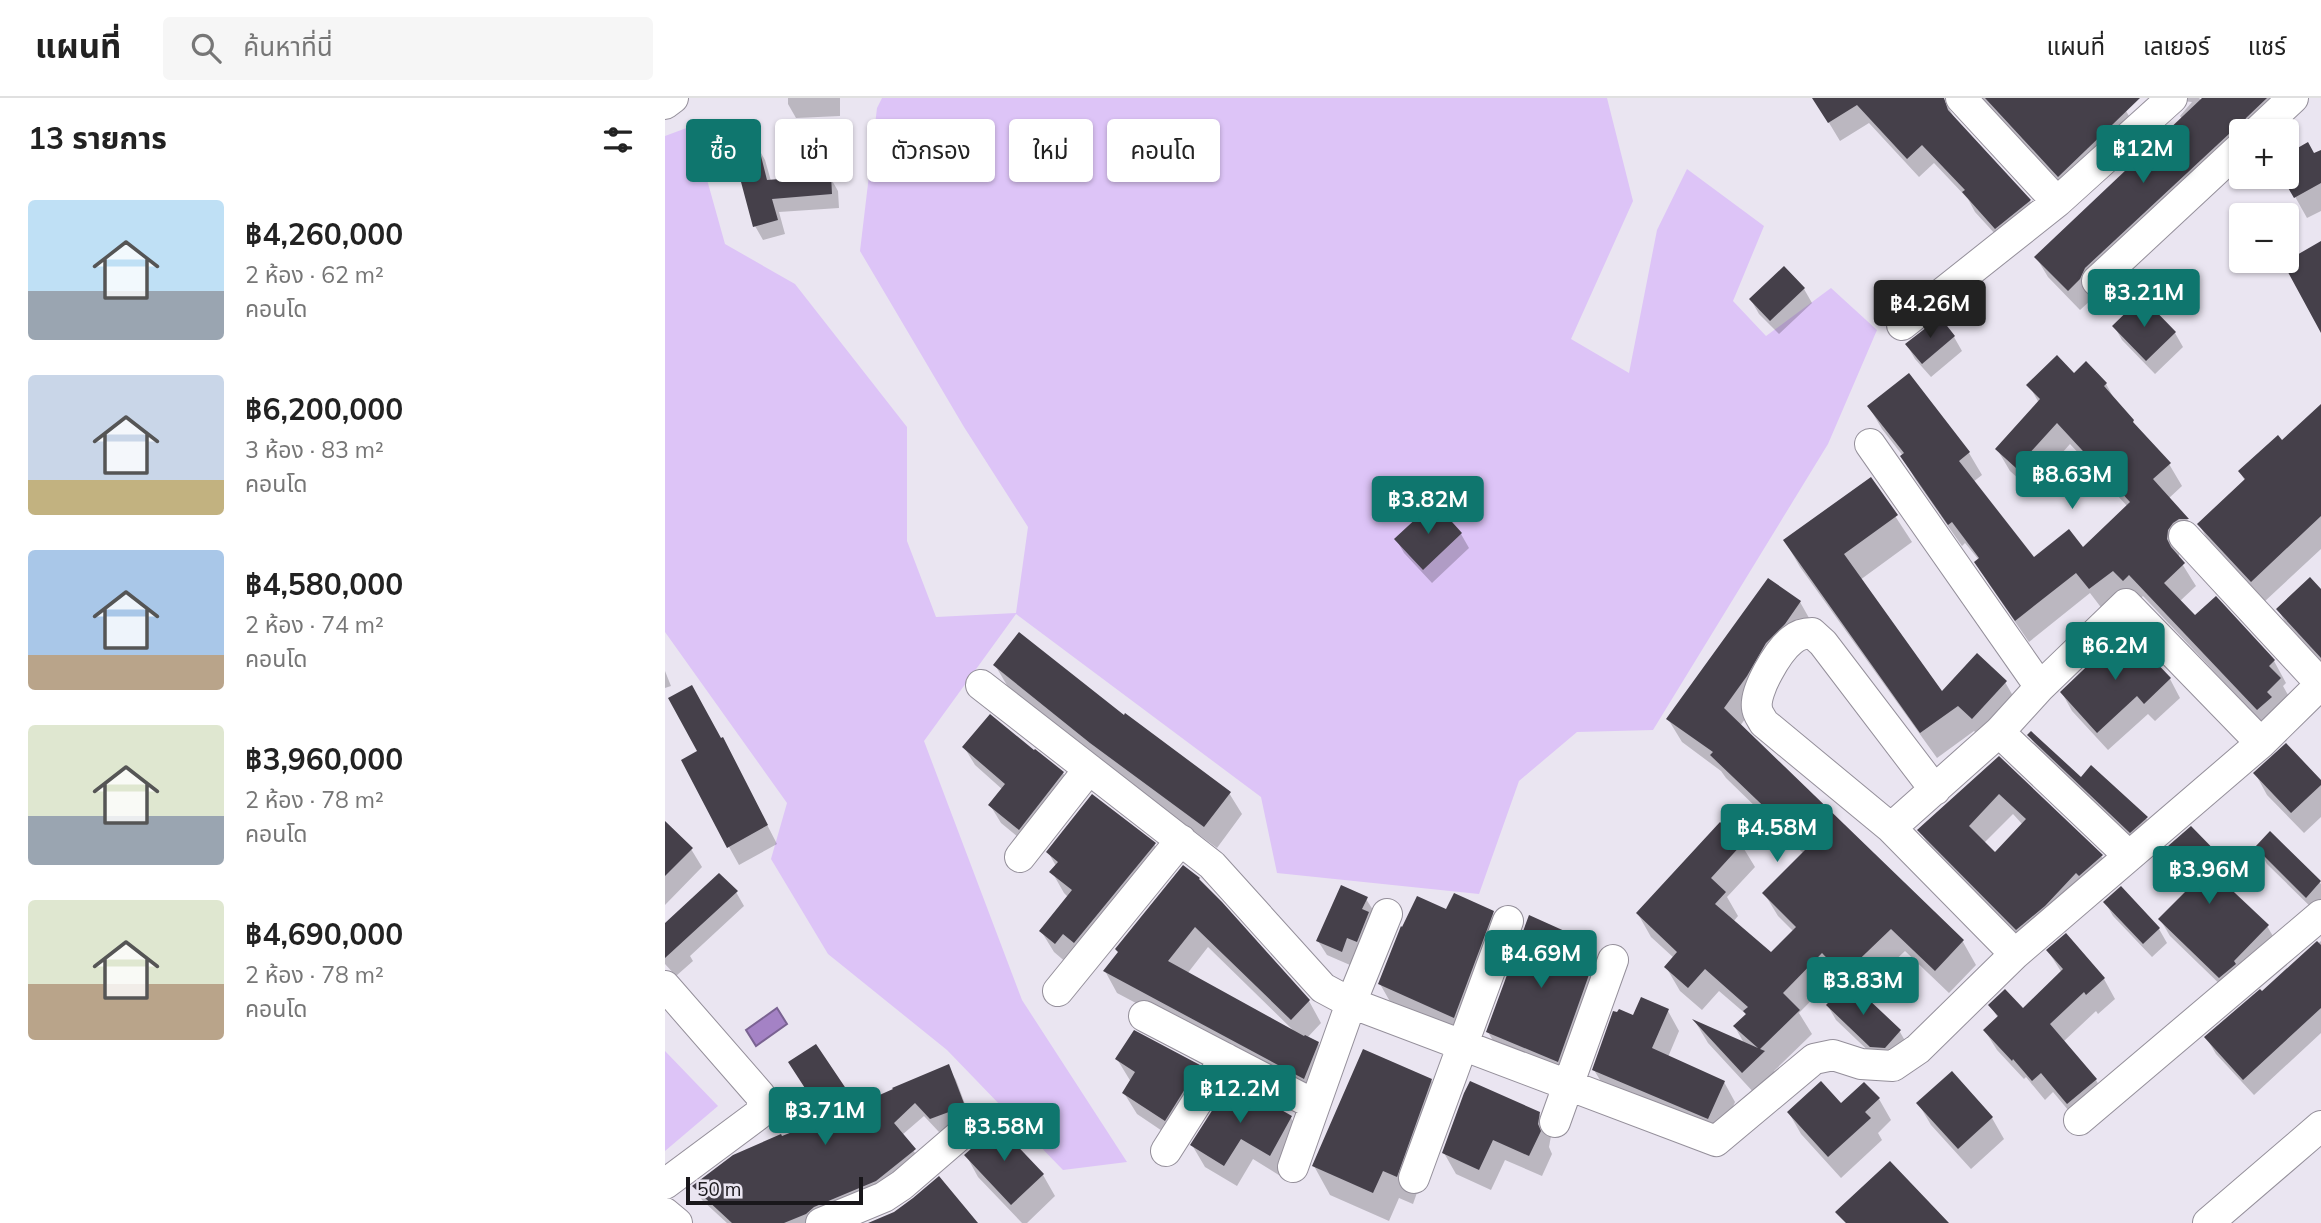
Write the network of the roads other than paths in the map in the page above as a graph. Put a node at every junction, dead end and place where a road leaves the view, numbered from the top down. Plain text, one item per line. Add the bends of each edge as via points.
1 (673, 98) edge
2 (1961, 98) edge
3 (2293, 98) edge
4 (2158, 102) edge
5 (665, 104) edge
6 (2271, 119) edge
7 (2229, 158) edge
8 (2057, 202) junction
9 (2097, 281) dead end
10 (1902, 325) dead end
11 (1870, 444) dead end
12 (2184, 536) dead end
13 (2321, 684) edge
14 (981, 685) dead end
15 (2040, 687) junction
16 (1999, 732) junction
17 (2260, 743) junction
18 (1089, 769) junction
19 (1935, 790) junction
20 (1891, 828) junction
21 (1181, 840) junction
22 (2129, 856) junction
23 (1020, 857) dead end
24 (1387, 914) dead end
25 (2321, 915) edge
26 (1509, 921) dead end
27 (2015, 954) junction
28 (1613, 960) dead end
29 (665, 986) edge
30 (1058, 991) dead end
31 (1351, 1003) junction
32 (1144, 1016) dead end
33 (1463, 1045) junction
34 (1225, 1058) junction
35 (1568, 1085) junction
36 (1315, 1105) junction
37 (2079, 1120) dead end
38 (1555, 1122) dead end
39 (2321, 1126) edge
40 (967, 1129) dead end
41 (1166, 1151) dead end
42 (1293, 1167) dead end
43 (1414, 1178) dead end
44 (665, 1184) edge
45 (665, 1213) edge
46 (677, 1223) edge
47 (821, 1223) edge
48 (2208, 1223) edge

1 - 5 street
2 - 8 street
3 - 6 street
4 - 8 street
7 - 9 street
8 - 10 street
11 - 15 street
12 - 13 street
13 - 17 street
14 - 18 street
15 - 16 street
15 - 17 street via 2126,604
16 - 19 street
16 - 22 street
17 - 22 street
18 - 21 street
18 - 23 street
19 - 20 street
19 - 20 street via 1823,643 1812,633 1793,639 1779,653 1757,695 1756,710 1764,723
20 - 27 street
21 - 30 street
21 - 31 street via 1212,864 1323,988
22 - 27 street
24 - 31 street
25 - 37 street
26 - 33 street
27 - 35 street via 1918,1049 1893,1066 1861,1064 1833,1055 1814,1059 1716,1141
28 - 35 street
29 - 44 street via 760,1095 763,1109
31 - 33 street
31 - 36 street
32 - 34 street
33 - 35 street
33 - 43 street
34 - 36 street
34 - 41 street
35 - 38 street
36 - 42 street
39 - 48 street
40 - 47 street via 884,1197
45 - 46 street

